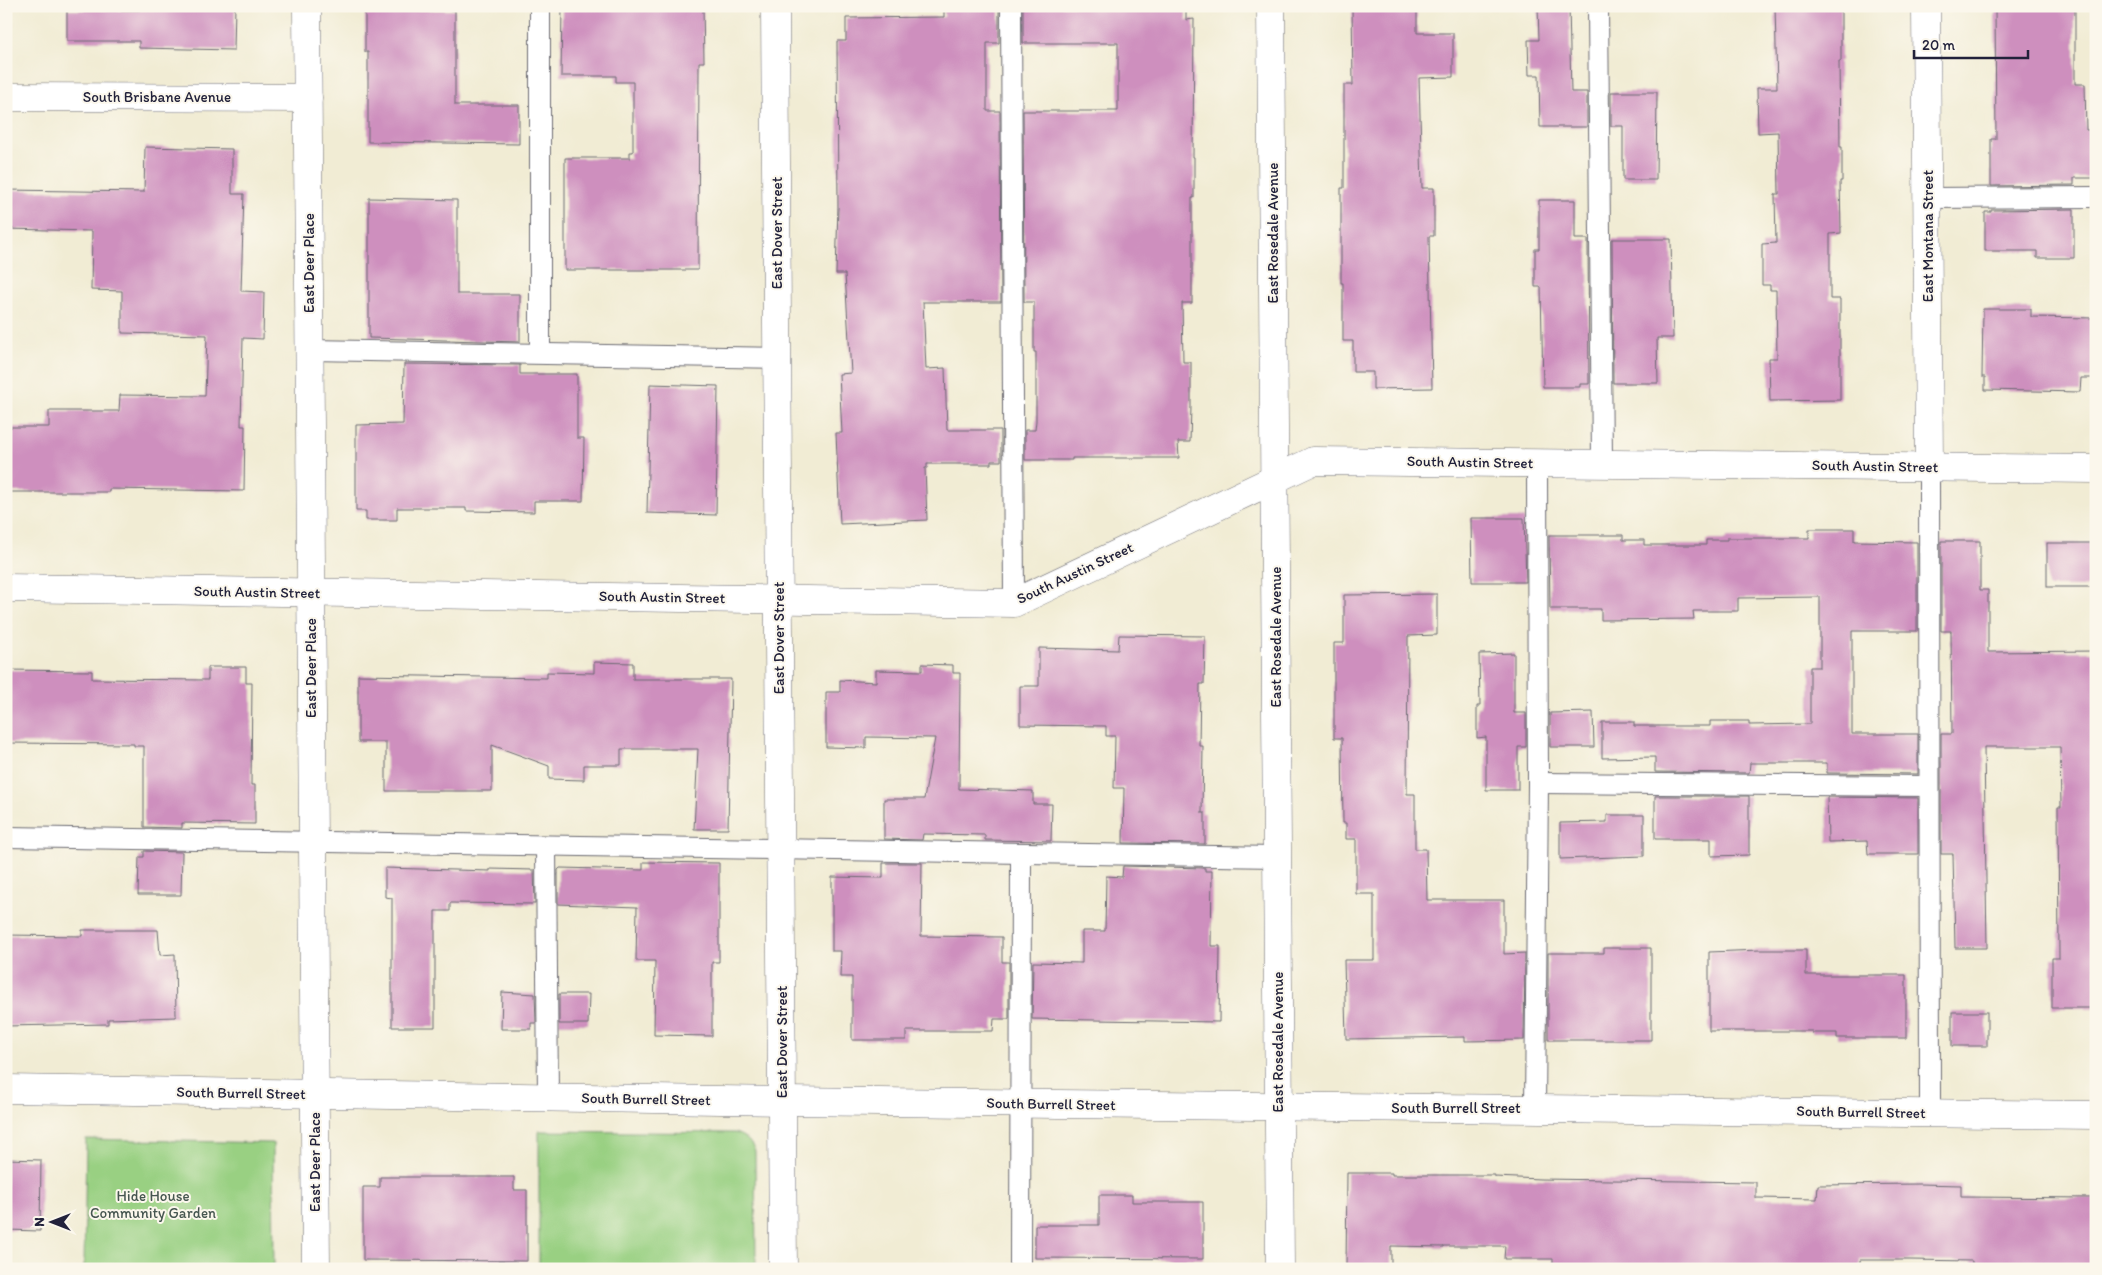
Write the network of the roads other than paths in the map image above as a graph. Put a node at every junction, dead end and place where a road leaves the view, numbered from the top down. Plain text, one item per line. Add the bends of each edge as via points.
1 (307, 6) edge
2 (540, 6) edge
3 (775, 6) edge
4 (1011, 6) edge
5 (1271, 6) edge
6 (1598, 6) edge
7 (1926, 6) edge
8 (6, 97) edge
9 (308, 98) junction
10 (2096, 197) edge
11 (1928, 198) junction
12 (309, 350) junction
13 (540, 353) junction
14 (778, 358) junction
15 (1537, 463) junction
16 (1602, 463) junction
17 (1929, 466) junction
18 (2096, 469) edge
19 (1275, 479) junction
20 (6, 588) edge
21 (311, 593) junction
22 (779, 599) junction
23 (1014, 603) junction
24 (1538, 783) junction
25 (1929, 786) junction
26 (6, 837) edge
27 (313, 842) junction
28 (546, 846) junction
29 (781, 850) junction
30 (1020, 853) junction
31 (1277, 857) junction
32 (6, 1089) edge
33 (314, 1094) junction
34 (548, 1097) junction
35 (782, 1101) junction
36 (1019, 1104) junction
37 (1279, 1106) junction
38 (1536, 1109) junction
39 (1930, 1113) junction
40 (2096, 1115) edge
41 (316, 1269) edge
42 (783, 1269) edge
43 (1020, 1269) edge
44 (1280, 1269) edge

1 - 9 street, East Deer Place
2 - 13 lane
3 - 14 street, East Dover Street
4 - 23 lane
5 - 19 street, East Rosedale Avenue
6 - 16 lane
7 - 11 street, East Montana Street
8 - 9 street, South Brisbane Avenue
9 - 12 street, East Deer Place
10 - 11 lane
11 - 17 street, East Montana Street
12 - 13 lane
12 - 21 street, East Deer Place
13 - 14 lane
14 - 22 street, East Dover Street
15 - 16 street, South Austin Street
15 - 19 street, South Austin Street via 1313,461
15 - 24 lane
16 - 17 street, South Austin Street
17 - 18 street, South Austin Street
17 - 25 lane
19 - 23 street, South Austin Street
19 - 31 street, East Rosedale Avenue
20 - 21 street, South Austin Street
21 - 22 street, South Austin Street
21 - 27 street, East Deer Place
22 - 23 street, South Austin Street
22 - 29 street, East Dover Street
24 - 25 lane
24 - 38 lane
25 - 39 lane
26 - 27 lane
27 - 28 lane
27 - 33 street, East Deer Place
28 - 29 lane
28 - 34 lane
29 - 30 lane
29 - 35 street, East Dover Street
30 - 31 lane
30 - 36 lane
31 - 37 street, East Rosedale Avenue
32 - 33 street, South Burrell Street
33 - 34 street, South Burrell Street
33 - 41 street, East Deer Place
34 - 35 street, South Burrell Street
35 - 36 street, South Burrell Street
35 - 42 street, East Dover Street
36 - 37 street, South Burrell Street
36 - 43 lane
37 - 38 street, South Burrell Street
37 - 44 street, East Rosedale Avenue
38 - 39 street, South Burrell Street
39 - 40 street, South Burrell Street

